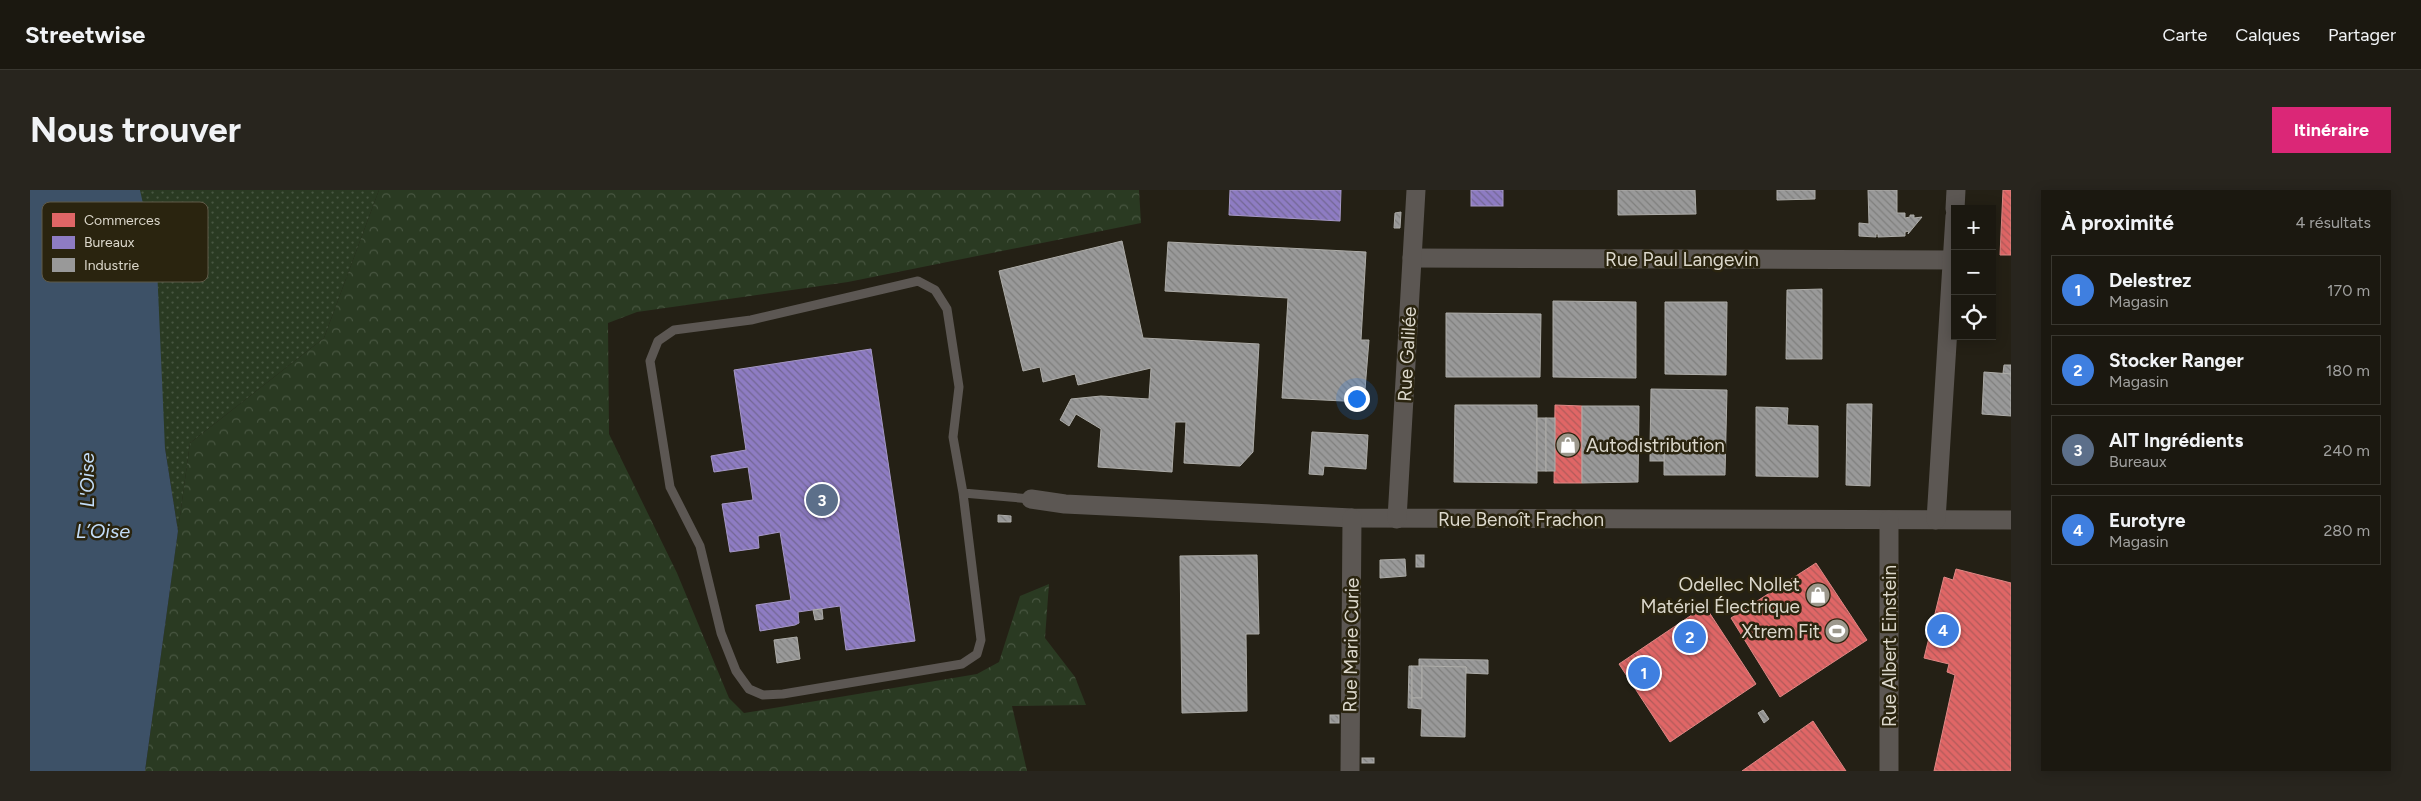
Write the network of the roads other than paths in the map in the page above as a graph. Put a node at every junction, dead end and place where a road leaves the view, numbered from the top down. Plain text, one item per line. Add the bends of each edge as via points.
1 (1416, 190) edge
2 (1956, 190) edge
3 (1955, 205) edge
4 (1412, 258) junction
5 (1951, 260) edge
6 (1951, 276) edge
7 (963, 493) junction
8 (1031, 499) joint
9 (1352, 518) junction
10 (1397, 519) junction
11 (1889, 520) junction
12 (1936, 520) junction
13 (2011, 520) edge
14 (1350, 771) edge
15 (1889, 771) edge

1 - 4 street, Rue Galilée
2 - 3 street
4 - 5 street, Rue Paul Langevin
4 - 10 street, Rue Galilée
6 - 12 street
7 - 7 lane via 981,640 977,654 962,664 783,694 763,695 749,689 736,671 721,633 693,528 670,487 650,361 658,341 674,330 751,320 918,281 935,290 947,309 960,387 953,437
7 - 8 lane
8 - 9 street, Rue Benoît Frachon via 1064,504
9 - 10 street, Rue Benoît Frachon
9 - 14 street, Rue Marie Curie
10 - 11 street, Rue Benoît Frachon
11 - 12 street, Rue Benoît Frachon
11 - 15 street, Rue Albert Einstein
12 - 13 street, Rue Benoît Frachon

